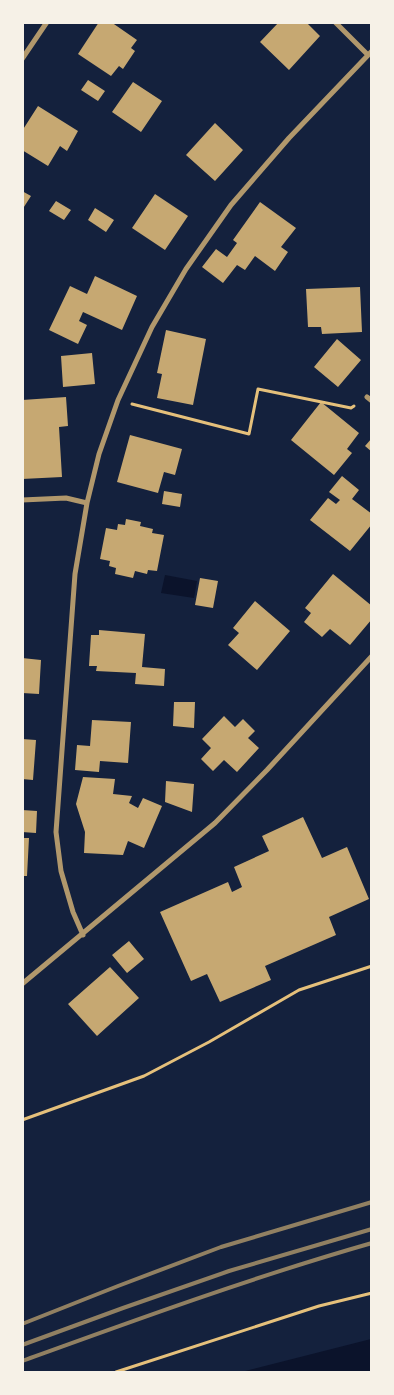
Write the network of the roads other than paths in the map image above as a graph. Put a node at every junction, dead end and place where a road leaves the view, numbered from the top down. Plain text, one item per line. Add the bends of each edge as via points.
1 (47, 22) edge
2 (335, 22) edge
3 (370, 53) edge
4 (22, 59) edge
5 (22, 500) edge
6 (87, 503) junction
7 (372, 656) edge
8 (82, 935) junction
9 (22, 984) edge

1 - 4 street
2 - 3 street
3 - 6 street via 289,138 232,205 186,269 152,327 118,400 99,454
5 - 6 street via 66,498
6 - 8 street via 75,574 56,832 60,871
7 - 8 street via 215,823
8 - 9 street

